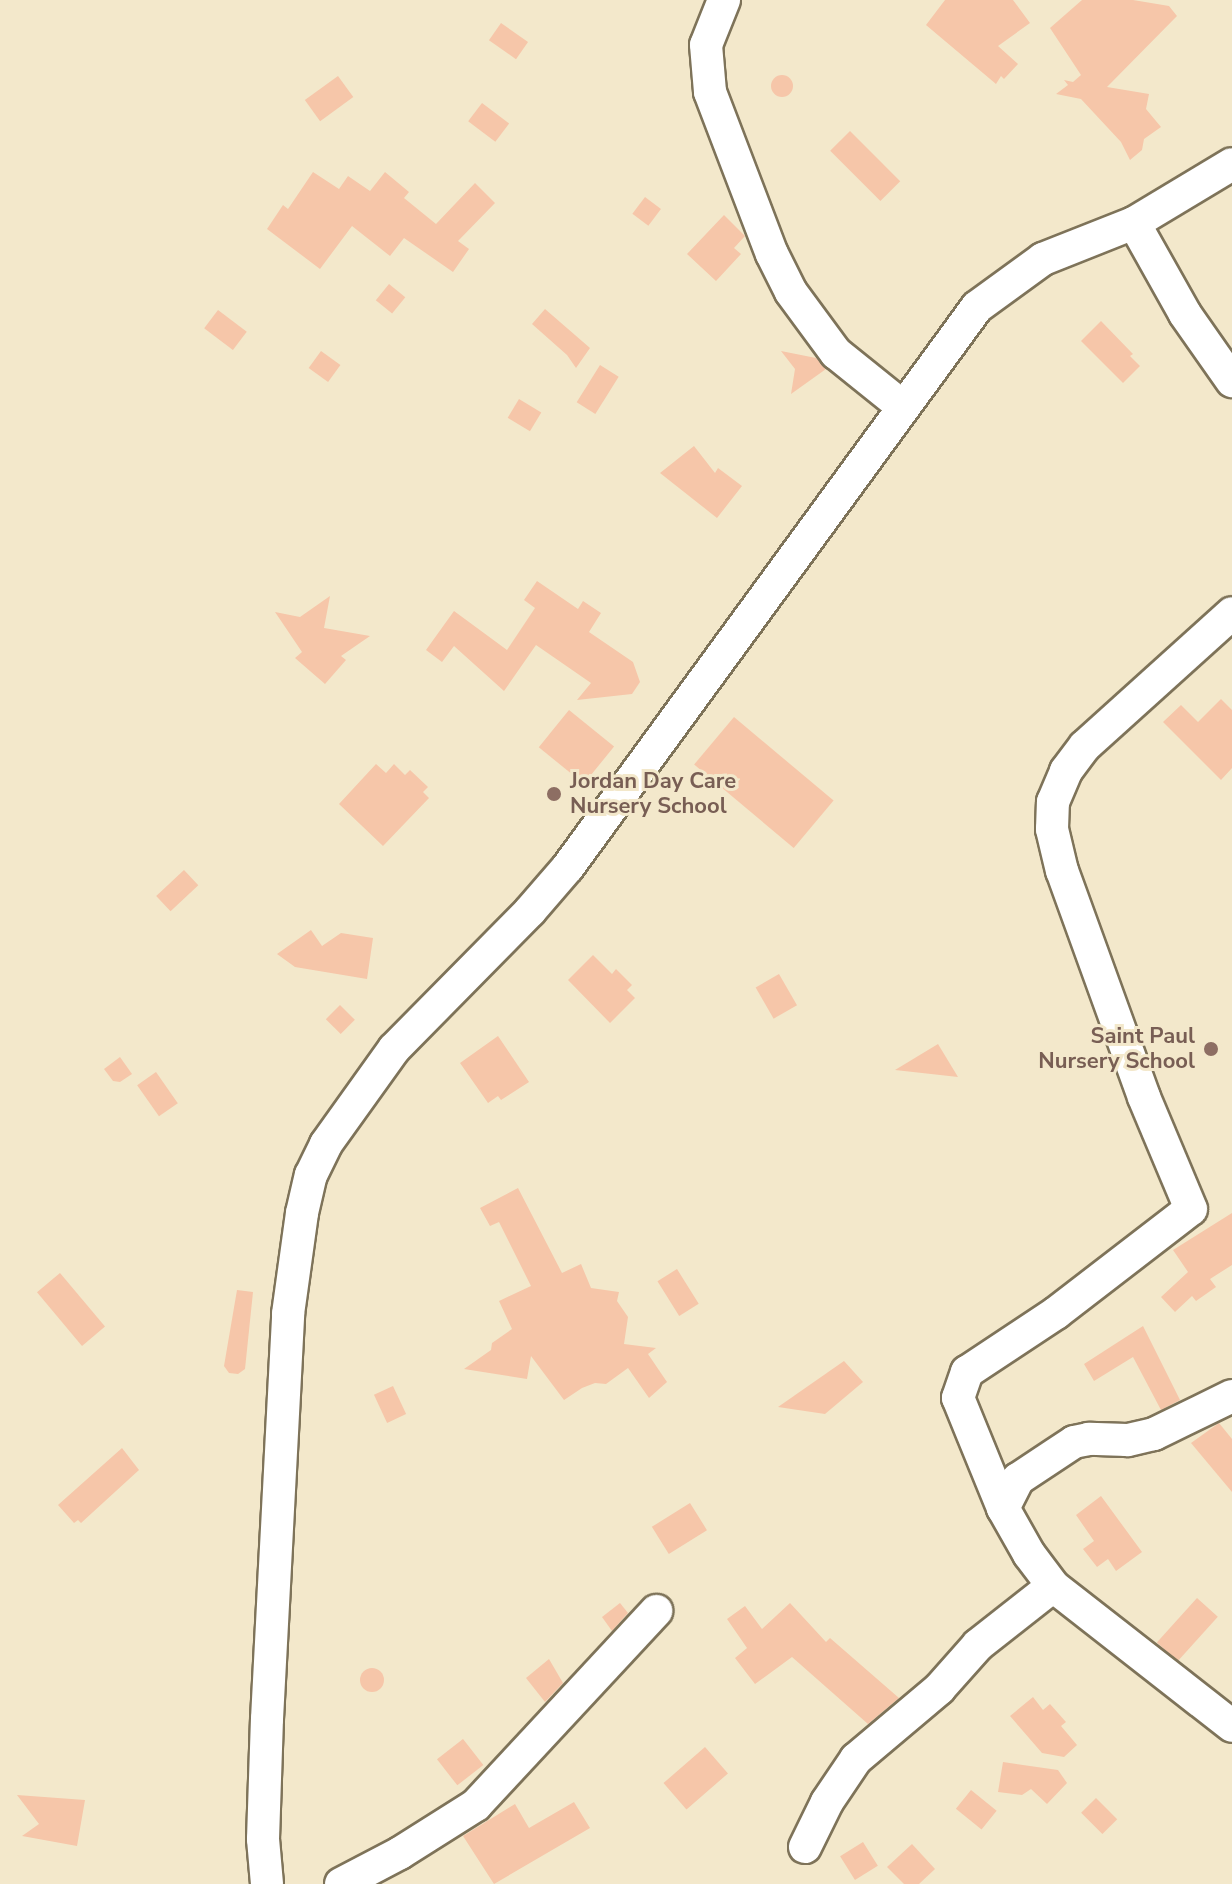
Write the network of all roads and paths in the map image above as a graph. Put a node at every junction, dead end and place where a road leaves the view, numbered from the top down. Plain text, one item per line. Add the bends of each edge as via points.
1 (724, 0) edge
2 (1232, 164) edge
3 (1134, 223) junction
4 (1232, 381) edge
5 (902, 406) junction
6 (1232, 613) edge
7 (1232, 1396) edge
8 (1003, 1508) junction
9 (1053, 1586) junction
10 (656, 1611) dead end
11 (1232, 1726) edge
12 (805, 1847) dead end
13 (267, 1884) edge
14 (341, 1884) edge

1 - 5 street via 706,45 710,92 772,254 791,292 836,353
2 - 3 street
3 - 4 street via 1185,314
3 - 5 street via 1071,246 1011,279 977,307
5 - 13 street via 568,867 394,1049 326,1144 311,1175 287,1329 267,1719
6 - 8 street via 1085,746 1066,771 1053,802 1052,829 1062,871 1191,1209 1056,1313 967,1372 958,1398
7 - 8 street via 1154,1434 1074,1442 1018,1479
8 - 9 street
9 - 11 street
9 - 12 street via 978,1645 939,1689 856,1759
10 - 14 street via 476,1805

